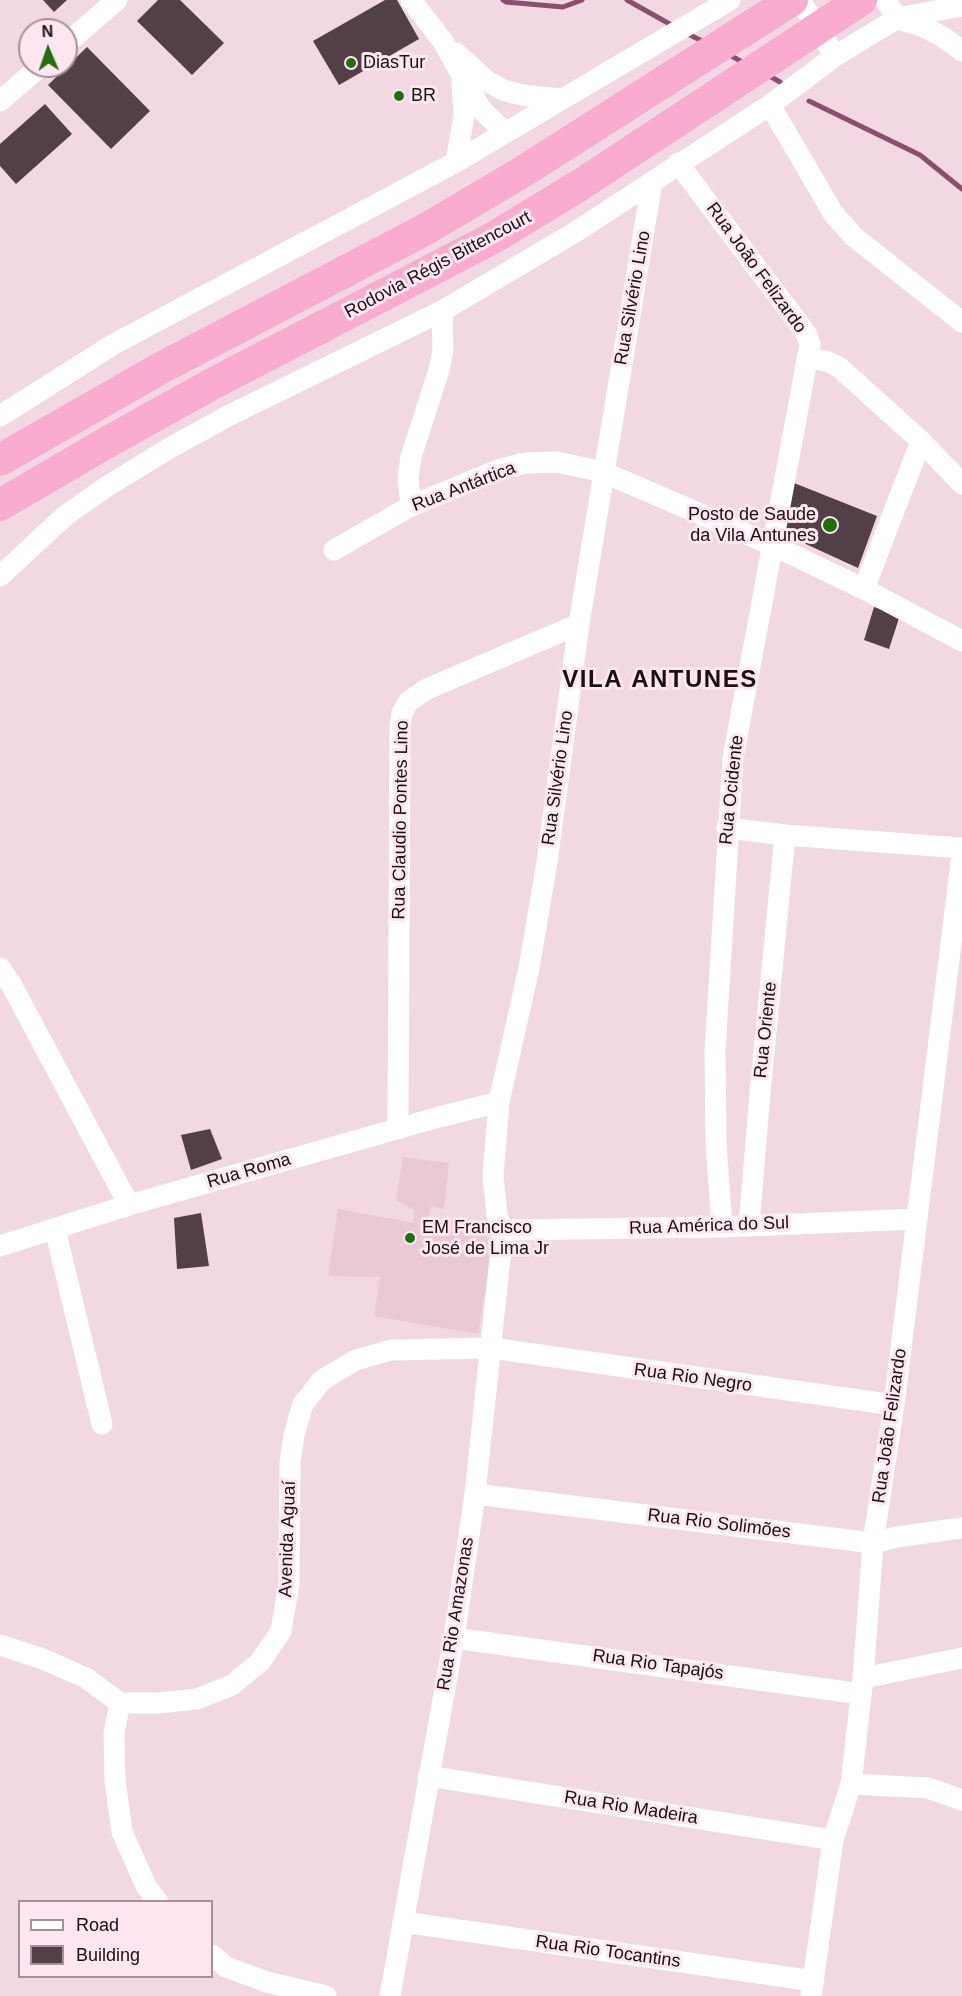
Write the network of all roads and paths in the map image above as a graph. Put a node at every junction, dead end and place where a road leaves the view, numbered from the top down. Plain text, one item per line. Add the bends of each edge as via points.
1 (117, 0) edge
2 (411, 0) edge
3 (792, 0) edge
4 (800, 0) edge
5 (861, 0) edge
6 (885, 0) edge
7 (727, 2) edge
8 (962, 6) edge
9 (898, 18) junction
10 (78, 34) edge
11 (442, 40) junction
12 (962, 51) edge
13 (835, 56) junction
14 (462, 76) junction
15 (27, 78) edge
16 (561, 99) junction
17 (0, 101) edge
18 (770, 105) junction
19 (505, 134) junction
20 (456, 162) junction
21 (678, 164) junction
22 (652, 182) junction
23 (442, 311) junction
24 (962, 322) edge
25 (808, 358) junction
26 (0, 416) edge
27 (921, 441) junction
28 (0, 460) edge
29 (603, 472) junction
30 (962, 484) edge
31 (0, 505) edge
32 (411, 506) junction
33 (772, 546) junction
34 (334, 550) dead end
35 (0, 576) edge
36 (864, 589) junction
37 (579, 624) junction
38 (962, 641) edge
39 (727, 828) junction
40 (785, 835) junction
41 (962, 848) edge
42 (962, 854) edge
43 (0, 968) edge
44 (953, 992) edge
45 (499, 1102) junction
46 (398, 1128) junction
47 (129, 1205) junction
48 (916, 1220) junction
49 (749, 1225) junction
50 (722, 1227) junction
51 (55, 1229) junction
52 (503, 1230) junction
53 (0, 1246) edge
54 (491, 1348) junction
55 (894, 1406) junction
56 (102, 1424) dead end
57 (475, 1494) junction
58 (962, 1528) edge
59 (873, 1543) junction
60 (454, 1638) junction
61 (0, 1645) edge
62 (962, 1658) edge
63 (862, 1686) junction
64 (120, 1703) junction
65 (428, 1776) junction
66 (851, 1784) junction
67 (962, 1800) edge
68 (833, 1840) junction
69 (156, 1900) edge
70 (403, 1922) junction
71 (213, 1956) edge
72 (812, 1989) edge
73 (326, 1996) edge
74 (390, 1996) edge

1 - 10 street
2 - 11 street
3 - 28 highway, Rodovia Régis Bittencourt via 426,229 160,368
4 - 13 street
5 - 31 highway, Rodovia Régis Bittencourt via 493,238 212,384
6 - 9 street
7 - 16 street
8 - 9 street
9 - 12 street via 924,27
9 - 13 street
11 - 14 street
11 - 16 street via 487,81 503,90
13 - 18 street
14 - 19 street via 481,109
14 - 20 street via 464,116
15 - 17 street
16 - 19 street
18 - 21 street
18 - 24 street via 846,229
19 - 20 street
20 - 26 street via 114,344
21 - 22 street
21 - 25 street, Rua João Felizardo via 806,333 810,344
22 - 23 street
22 - 29 street, Rua Silvério Lino
23 - 32 street via 441,360 411,457
23 - 35 street via 168,449 66,515
25 - 27 street, Rua João Felizardo via 839,367
25 - 33 street, Rua Ocidente
27 - 30 street, Rua João Felizardo
27 - 36 street
29 - 32 street, Rua Antártica via 556,462 525,463
29 - 33 street, Rua Antártica
29 - 37 street, Rua Silvério Lino
32 - 34 street, Rua Antártica
33 - 36 street, Rua Antártica
33 - 39 street, Rua Ocidente via 733,758
36 - 38 street, Rua Antártica
37 - 45 street, Rua Silvério Lino via 539,909
37 - 46 street, Rua Claudio Pontes Lino via 427,689 409,700 402,712
39 - 40 street
39 - 50 street, Rua Ocidente via 715,1050
40 - 41 street
40 - 49 street, Rua Oriente
42 - 44 street, Rua João Felizardo
43 - 47 street
44 - 48 street, Rua João Felizardo
45 - 46 street, Rua Roma
45 - 52 street, Rua Silvério Lino via 493,1176 497,1216
46 - 47 street, Rua Roma
47 - 51 street, Rua Roma
48 - 49 street, Rua América do Sul
48 - 55 street, Rua João Felizardo
49 - 50 street, Rua América do Sul
50 - 52 street, Rua América do Sul
51 - 53 street, Rua Roma
51 - 56 street
52 - 54 street, Rua Rio Amazonas
54 - 55 street, Rua Rio Negro
54 - 57 street, Rua Rio Amazonas
54 - 64 street, Avenida Aguaí via 391,1350 356,1360 322,1380 303,1404 294,1435 290,1462 289,1584 281,1631 260,1662 232,1685 197,1699
55 - 59 street, Rua João Felizardo
57 - 59 street, Rua Rio Solimões
57 - 60 street, Rua Rio Amazonas
58 - 59 street, Rua Rio Solimões
59 - 63 street, Rua João Felizardo
60 - 63 street, Rua Rio Tapajós
60 - 65 street, Rua Rio Amazonas
61 - 64 street via 86,1678
62 - 63 street, Rua Rio Tapajós
63 - 66 street, Rua João Felizardo
64 - 69 street via 114,1733 114,1768 123,1832 146,1886
65 - 68 street, Rua Rio Madeira
65 - 70 street, Rua Rio Amazonas
66 - 67 street via 928,1788
66 - 68 street, Rua João Felizardo
68 - 72 street, Rua João Felizardo
70 - 72 street, Rua Rio Tocantins
70 - 74 street, Rua Rio Amazonas
71 - 73 street via 226,1966 267,1982

